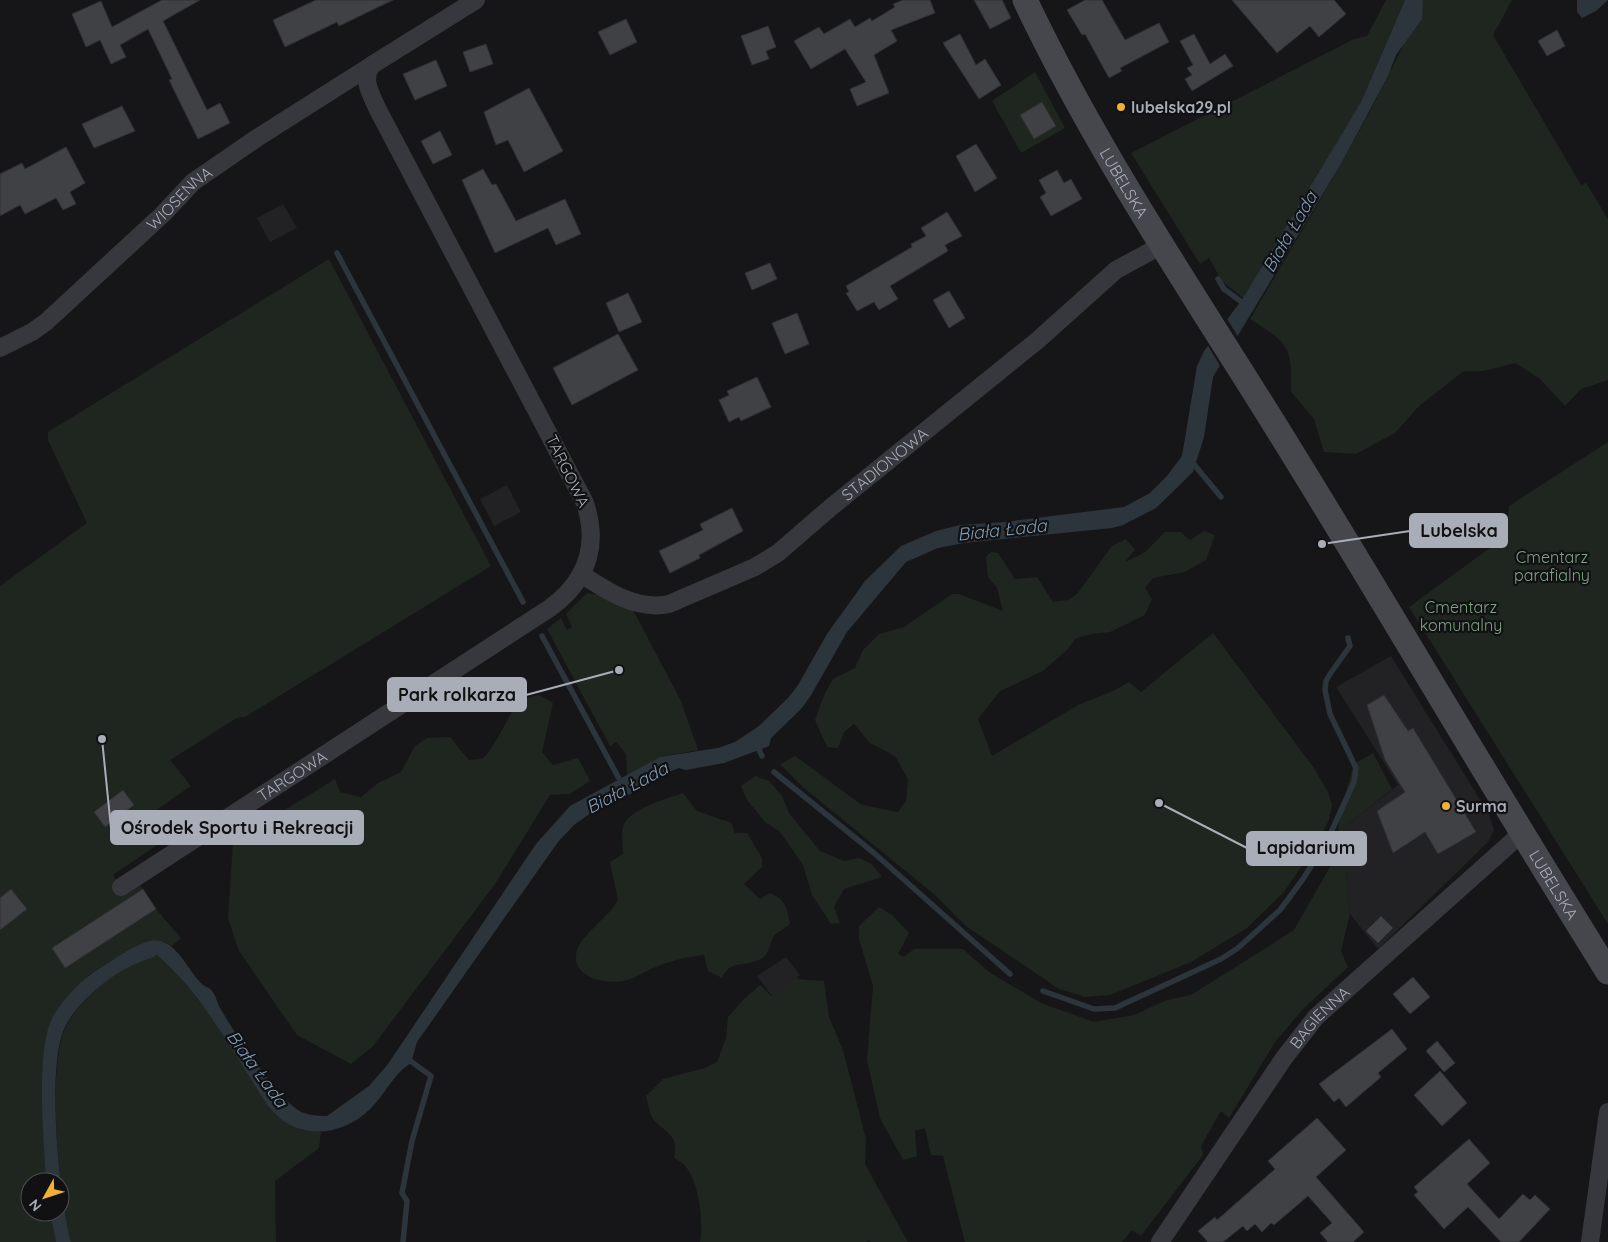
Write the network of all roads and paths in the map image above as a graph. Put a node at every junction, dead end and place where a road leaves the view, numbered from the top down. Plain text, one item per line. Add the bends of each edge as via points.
1 (476, 0) edge
2 (1025, 0) edge
3 (372, 65) junction
4 (1162, 245) junction
5 (0, 348) edge
6 (581, 574) junction
7 (1523, 832) junction
8 (121, 887) dead end
9 (1608, 972) edge
10 (1608, 1112) edge
11 (1160, 1242) edge
12 (1590, 1242) edge

1 - 3 street
2 - 4 street, LUBELSKA via 1071,90
3 - 5 street, WIOSENNA via 193,182 46,322
3 - 6 street, TARGOWA via 367,78 369,92 585,503 592,532
4 - 6 street, STADIONOWA via 1116,270 1038,340 768,560 660,606 629,600
4 - 7 street, LUBELSKA
6 - 8 street, TARGOWA via 567,594 550,608
7 - 9 street, LUBELSKA
7 - 11 street, BAGIENNA via 1316,1018 1284,1058
10 - 12 street

